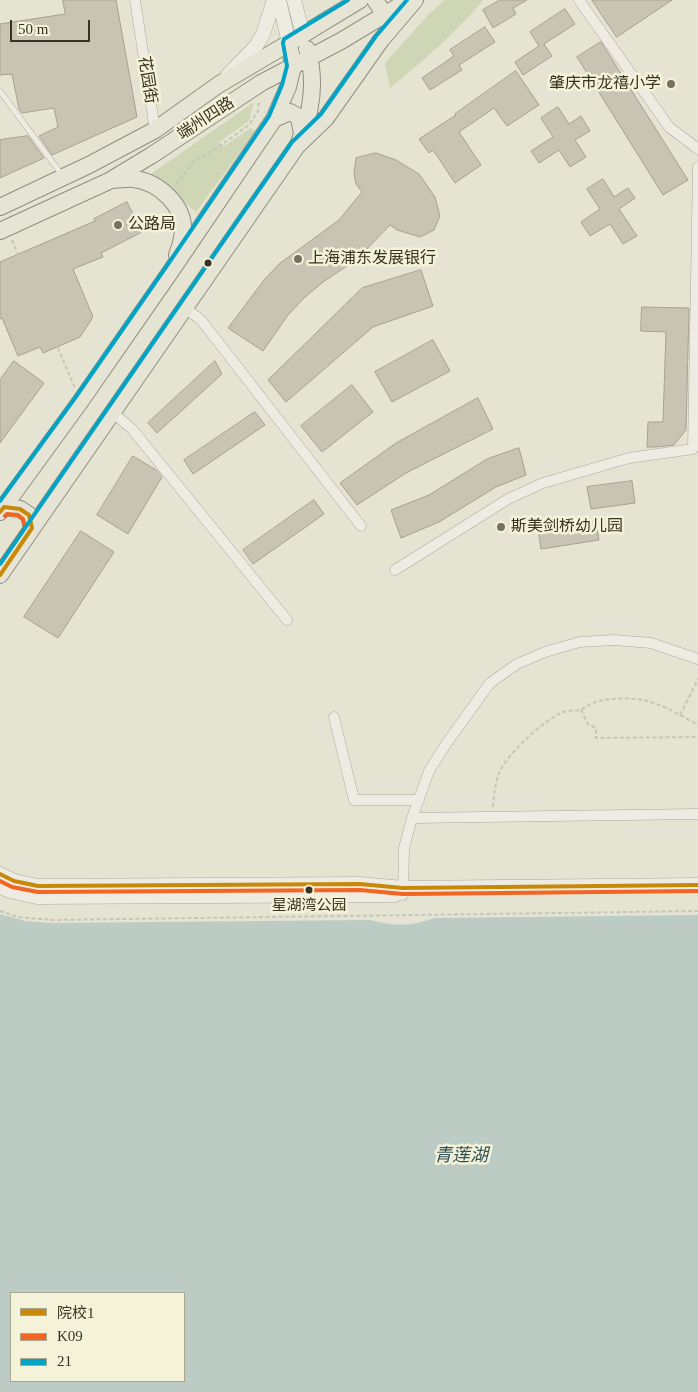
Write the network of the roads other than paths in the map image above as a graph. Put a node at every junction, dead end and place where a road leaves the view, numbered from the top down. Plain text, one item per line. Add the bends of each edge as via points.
1 (135, 0) edge
2 (274, 0) edge
3 (279, 0) edge
4 (294, 0) edge
5 (360, 0) edge
6 (375, 0) edge
7 (409, 0) edge
8 (415, 0) edge
9 (579, 0) edge
10 (385, 15) junction
11 (296, 39) junction
12 (310, 58) junction
13 (293, 66) junction
14 (218, 85) junction
15 (0, 91) edge
16 (189, 106) junction
17 (274, 119) junction
18 (201, 123) junction
19 (155, 130) junction
20 (300, 140) junction
21 (698, 149) edge
22 (698, 167) edge
23 (63, 177) junction
24 (109, 181) junction
25 (0, 207) edge
26 (4, 229) edge
27 (172, 271) junction
28 (185, 308) junction
29 (112, 412) junction
30 (696, 450) edge
31 (2, 509) edge
32 (361, 526) dead end
33 (32, 528) junction
34 (394, 570) dead end
35 (0, 576) edge
36 (287, 620) dead end
37 (698, 659) edge
38 (334, 717) dead end
39 (419, 800) junction
40 (698, 814) edge
41 (412, 818) junction
42 (0, 874) edge
43 (698, 885) edge
44 (0, 886) edge
45 (403, 892) junction
46 (698, 892) edge

1 - 19 street, 花园街
2 - 14 street via 256,46
3 - 11 street
4 - 11 street
5 - 11 main road, 端州四路
6 - 10 main road
7 - 10 main road, 端州四路
8 - 20 main road via 326,118
9 - 21 street via 669,127
10 - 12 main road, 端州四路
11 - 12 main road
11 - 13 main road
11 - 14 main road, 端州四路
12 - 13 main road, 端州四路
12 - 20 main road via 311,108
13 - 17 main road
13 - 18 main road, 端州四路
14 - 16 main road, 端州四路
15 - 23 lane
16 - 18 main road
16 - 19 main road, 端州四路
17 - 20 main road via 290,112 299,117
17 - 27 main road
18 - 24 main road, 端州四路
19 - 23 main road, 端州四路
20 - 28 main road
22 - 30 street
23 - 25 main road, 端州四路
24 - 26 main road, 端州四路
24 - 27 main road via 137,179 160,189 174,203 183,231
27 - 31 main road
28 - 29 main road
28 - 32 street via 201,320
29 - 33 main road
29 - 36 street via 132,429
30 - 34 street via 629,458 543,482 508,498
31 - 33 main road via 20,508 29,515
33 - 35 main road
37 - 39 street via 651,644 614,640 580,642 517,664 490,683 466,714 429,771
38 - 39 street via 354,800
39 - 41 street
40 - 41 street
41 - 45 street via 404,848
42 - 45 street via 38,886 360,884
43 - 45 street
44 - 45 street via 37,897
45 - 46 street

